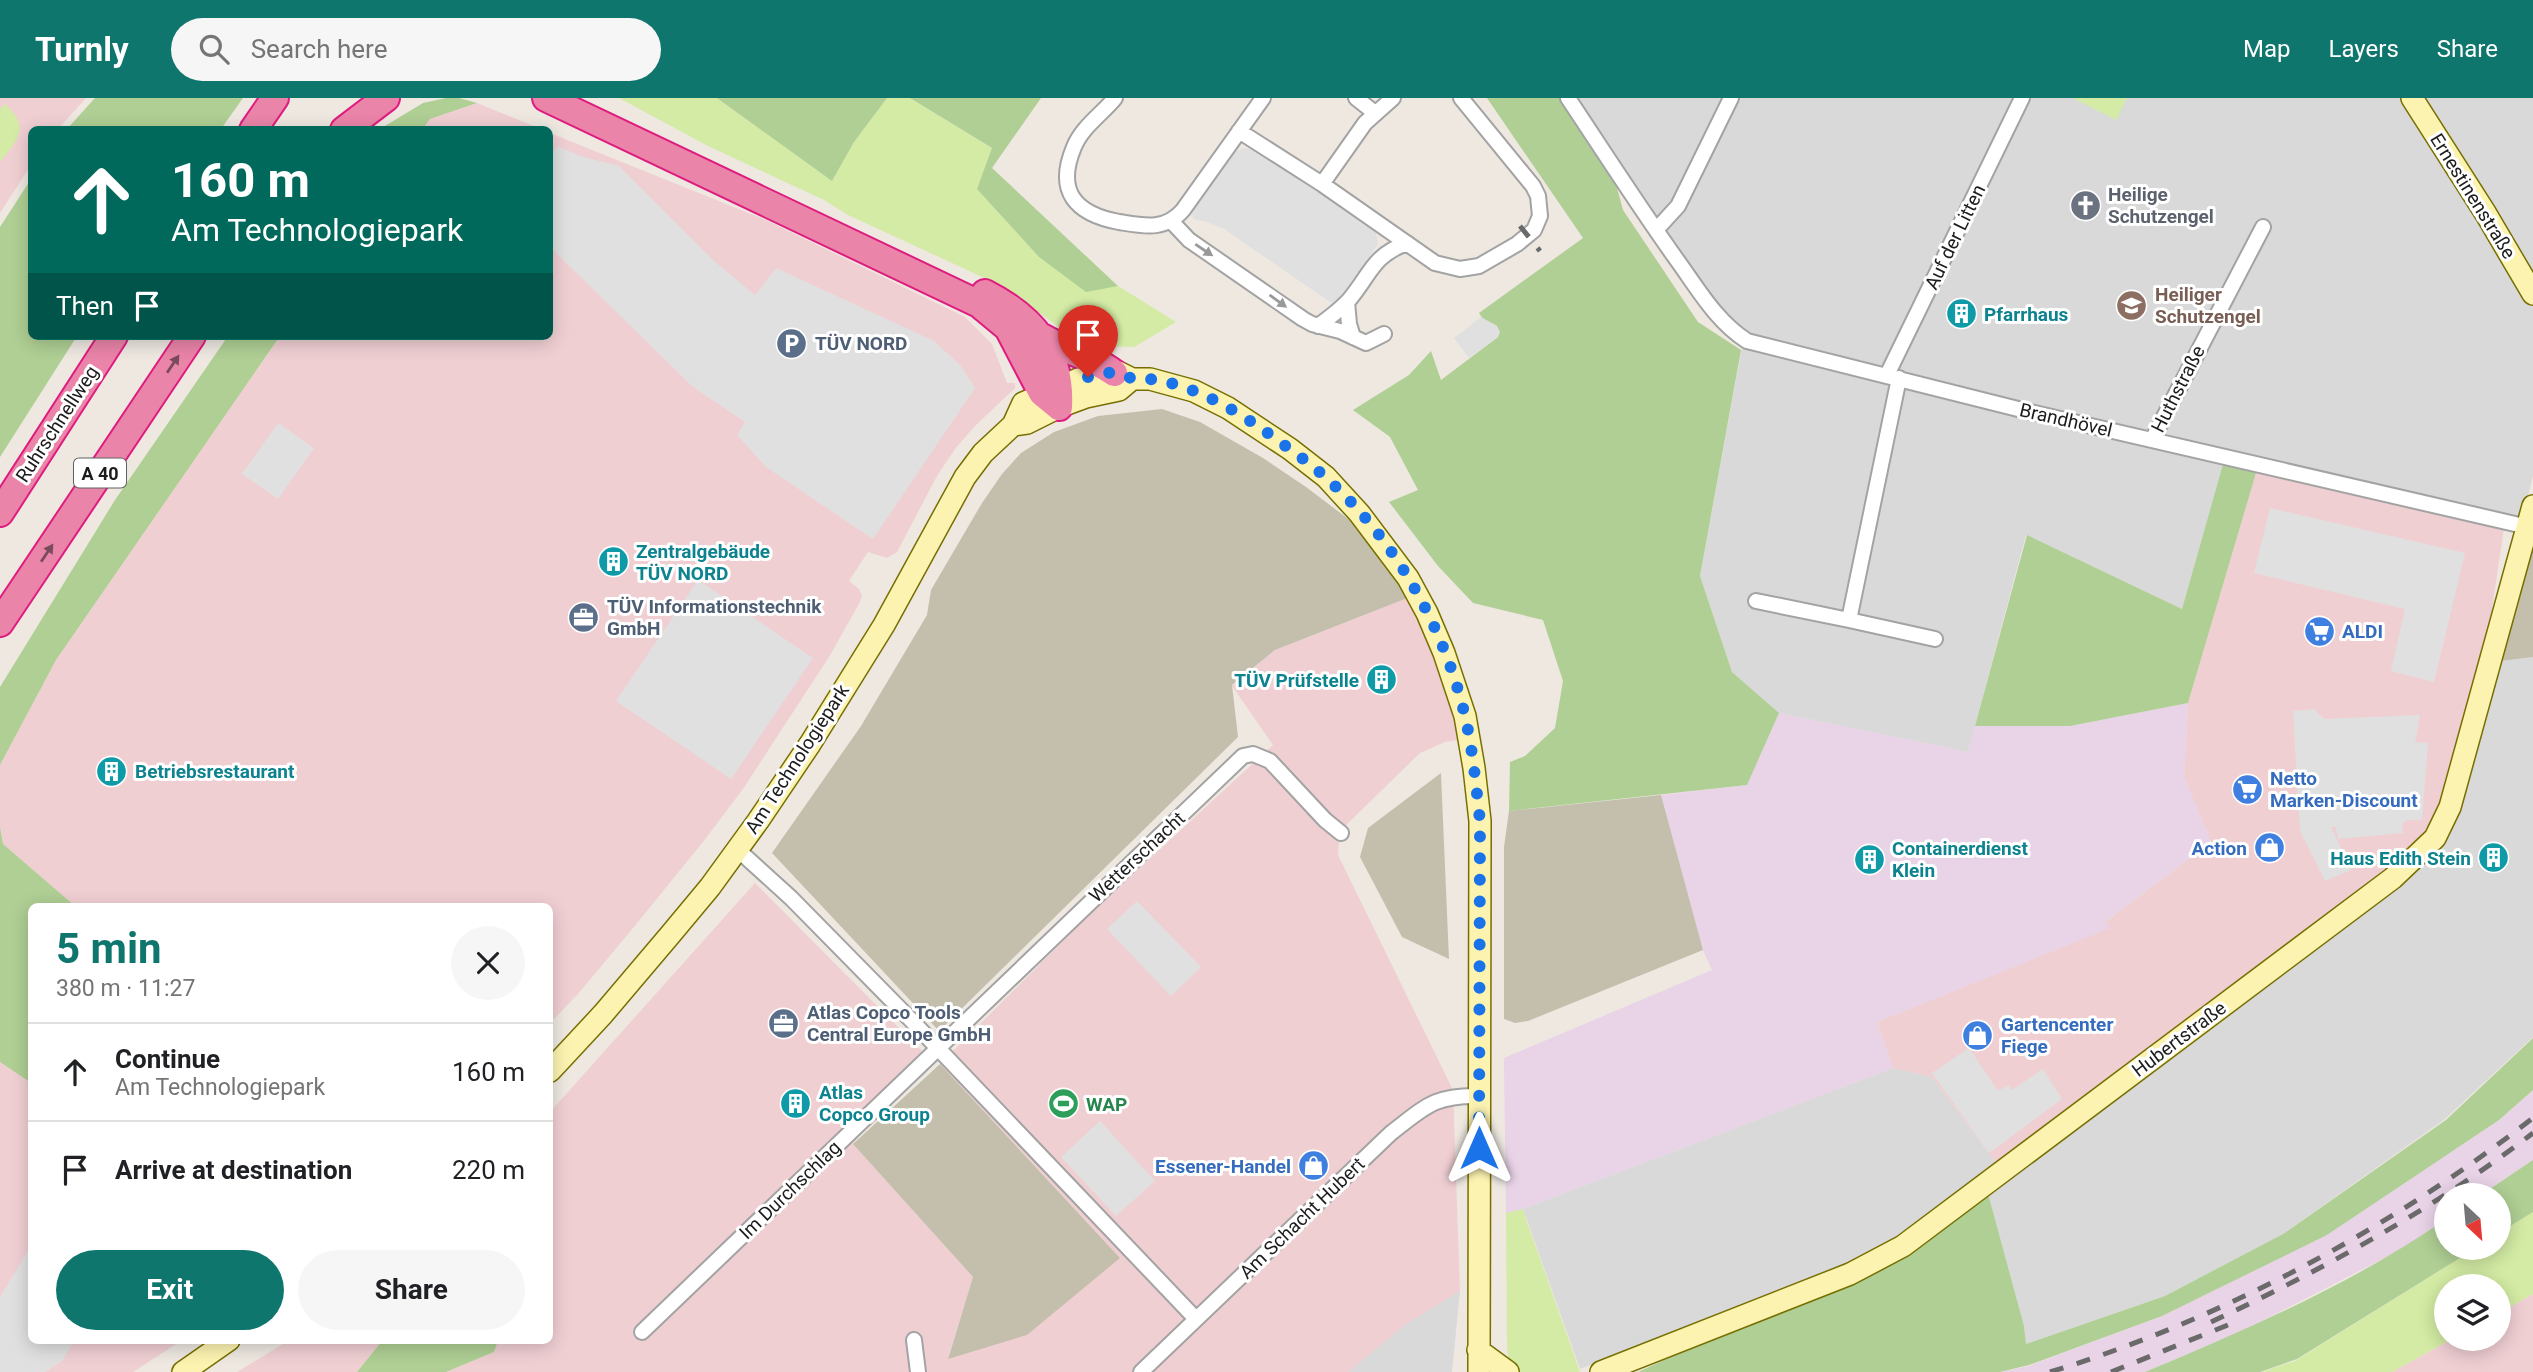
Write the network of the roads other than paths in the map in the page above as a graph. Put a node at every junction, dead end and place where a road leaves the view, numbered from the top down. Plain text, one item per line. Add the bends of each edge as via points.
1 (275, 98) edge
2 (354, 98) edge
3 (386, 98) edge
4 (546, 98) edge
5 (572, 98) edge
6 (1115, 98) edge
7 (1256, 98) edge
8 (1263, 98) edge
9 (1356, 98) edge
10 (1393, 98) edge
11 (1461, 98) edge
12 (1568, 98) edge
13 (1731, 98) edge
14 (2022, 98) edge
15 (2412, 98) edge
16 (1375, 113) junction
17 (1250, 114) junction
18 (256, 126) edge
19 (335, 126) edge
20 (349, 126) edge
21 (1239, 131) junction
22 (1322, 184) junction
23 (1172, 222) junction
24 (2263, 227) dead end
25 (1656, 230) junction
26 (1407, 243) junction
27 (2533, 294) edge
28 (1347, 302) junction
29 (1318, 326) junction
30 (1384, 334) dead end
31 (1042, 337) junction
32 (1353, 337) junction
33 (111, 340) edge
34 (189, 340) edge
35 (1123, 376) junction
36 (1893, 377) junction
37 (1054, 395) junction
38 (2152, 440) junction
39 (2533, 506) edge
40 (0, 513) edge
41 (2528, 527) junction
42 (1756, 601) dead end
43 (1849, 620) junction
44 (0, 623) edge
45 (1935, 639) dead end
46 (1341, 833) dead end
47 (737, 849) junction
48 (939, 1049) junction
49 (553, 1068) edge
50 (1479, 1096) junction
51 (1196, 1319) junction
52 (642, 1332) dead end
53 (915, 1340) dead end
54 (223, 1344) edge
55 (1478, 1350) junction
56 (183, 1372) edge
57 (918, 1372) edge
58 (1141, 1372) edge
59 (1479, 1372) edge
60 (1508, 1372) edge
61 (1601, 1372) edge

1 - 18 highway
2 - 19 highway
3 - 20 highway
4 - 37 highway via 979,304 1008,328
5 - 31 highway via 988,294 1018,312
6 - 23 street via 1074,145 1068,167 1069,190 1079,206 1097,218 1150,226
7 - 17 street
8 - 17 street
9 - 16 street
10 - 16 street
11 - 26 street via 1533,186 1540,216 1534,230 1517,244 1470,268 1435,263
12 - 25 street, Brandhövel
13 - 25 street via 1678,206
14 - 36 street, Auf der Litten
15 - 27 street, Ernestinenstraße
16 - 22 street
17 - 21 street
21 - 22 street
21 - 23 street via 1210,177
22 - 26 street via 1373,224
23 -> 29 street via 1189,240
24 - 38 street, Huthstraße
25 - 36 street, Brandhövel via 1717,316 1747,341
26 - 28 street via 1366,268
28 - 29 street
28 - 32 street
29 - 32 street
30 - 32 street via 1366,343
31 - 35 highway
31 - 37 highway
33 - 40 highway, Ruhrschnellweg
44 -> 34 highway, A 40
35 - 37 street, Am Technologiepark via 1079,379
35 - 50 street, Am Technologiepark via 1194,391 1262,429 1326,477 1394,558 1427,613 1458,690 1480,821
36 - 38 street, Brandhövel
36 - 43 street, Auf der Litten
37 - 47 street, Am Technologiepark via 1027,423 1013,425 965,477 884,625
38 - 41 street, Brandhövel
39 - 41 street, Hubertstraße
41 - 61 street, Hubertstraße via 2450,807 2442,828 2424,851 2315,939 1903,1246 1850,1274
42 - 43 street
43 - 45 street
46 - 48 street, Wetterschacht via 1270,761 1253,754 1243,756
47 - 48 street
47 - 49 street, Am Technologiepark via 661,945
48 - 51 street
48 - 52 street, Im Durchschlag
50 - 51 street, Am Schacht Hubert via 1449,1096 1426,1106 1391,1133
50 - 55 street
51 - 58 street, Am Schacht Hubert
53 - 57 street
54 - 56 street
55 - 59 street
55 - 60 street

